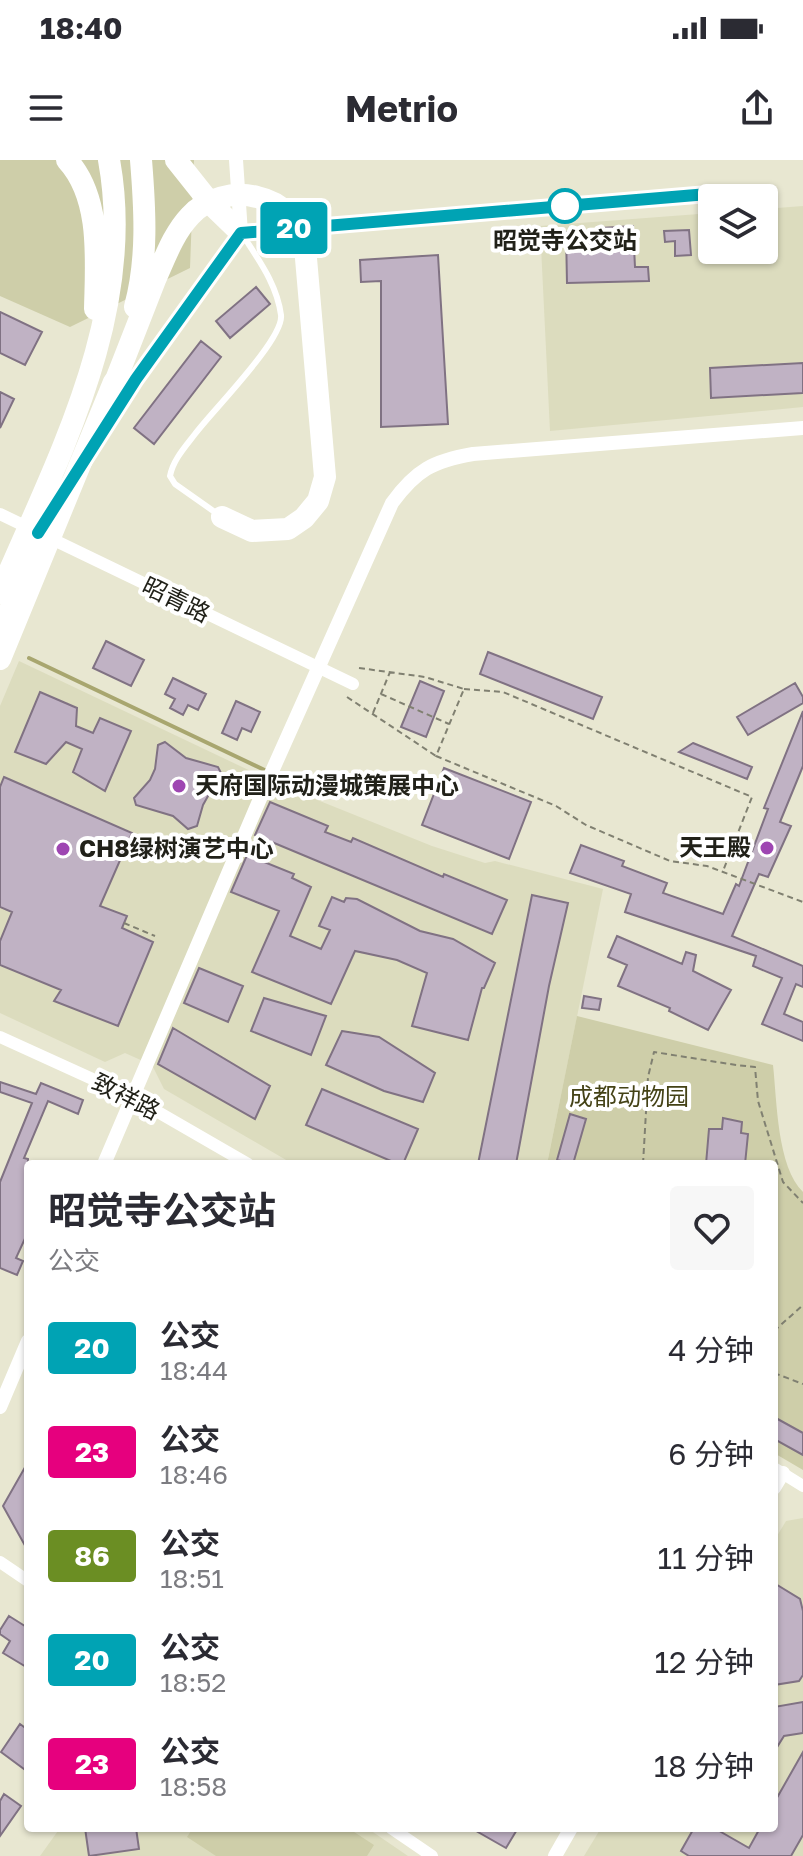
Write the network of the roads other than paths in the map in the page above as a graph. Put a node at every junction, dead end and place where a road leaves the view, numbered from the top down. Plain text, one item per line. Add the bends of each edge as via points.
1 (67, 160) edge
2 (109, 160) edge
3 (141, 160) edge
4 (176, 160) edge
5 (236, 160) edge
6 (698, 195) edge
7 (241, 233) junction
8 (93, 368) junction
9 (110, 395) junction
10 (803, 428) edge
11 (0, 514) edge
12 (222, 517) joint
13 (38, 533) junction
14 (0, 593) edge
15 (0, 623) edge
16 (0, 659) edge
17 (316, 668) junction
18 (353, 684) dead end
19 (0, 1037) edge
20 (132, 1097) junction
21 (106, 1160) edge
22 (241, 1160) edge
23 (24, 1350) edge
24 (0, 1407) edge
25 (778, 1471) edge
26 (803, 1486) edge
27 (0, 1562) edge
28 (24, 1578) edge
29 (397, 1832) edge
30 (569, 1832) edge
31 (432, 1856) edge
32 (555, 1856) edge

1 - 8 highway via 83,187 95,231
2 - 8 highway via 116,197 115,254
3 - 9 highway via 145,217 139,291
4 - 7 highway
5 - 7 street
6 - 7 street
7 - 12 lane via 272,282 281,318 275,337 200,427 170,476
7 - 13 street via 136,379
8 - 14 highway
9 - 12 highway via 169,248 191,214 220,198 247,195 288,213 305,247 325,477 318,501 288,529 252,531
9 - 16 highway
10 - 17 street via 473,454 425,467 392,503
11 - 13 street, 昭青路
13 - 15 street
13 - 17 street, 昭青路
17 - 18 street, 昭青路
17 - 20 street
19 - 20 street, 致祥路
20 - 21 street
20 - 22 street, 致祥路
23 - 24 street
25 - 26 street
27 - 28 street
29 - 31 street
30 - 32 street

